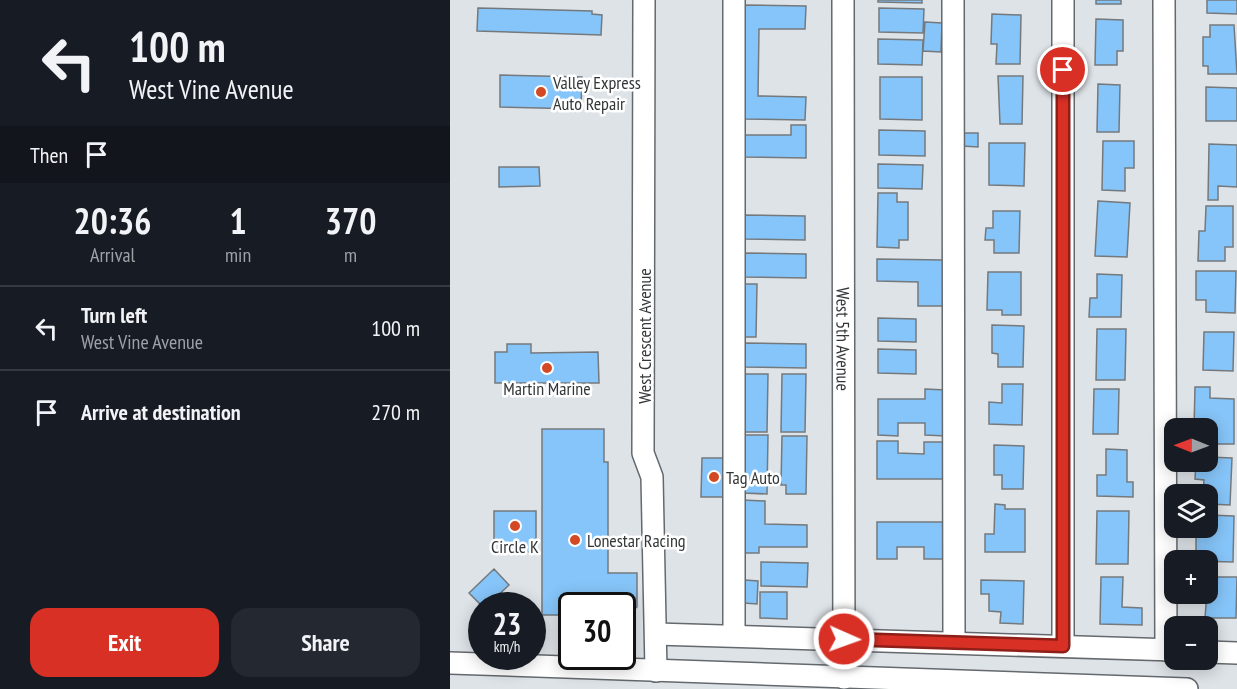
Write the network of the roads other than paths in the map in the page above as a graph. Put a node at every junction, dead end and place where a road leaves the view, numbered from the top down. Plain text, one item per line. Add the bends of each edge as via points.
1 (644, 0) edge
2 (734, 0) edge
3 (843, 0) edge
4 (953, 0) edge
5 (1063, 0) edge
6 (1164, 0) edge
7 (1170, 616) edge
8 (656, 633) junction
9 (734, 635) junction
10 (844, 639) junction
11 (954, 642) junction
12 (1063, 646) junction
13 (1164, 650) edge
14 (1218, 652) edge
15 (1237, 653) edge
16 (450, 663) edge
17 (656, 671) junction
18 (844, 678) junction
19 (1187, 689) edge

1 - 8 street, West Crescent Avenue via 643,453 652,477
2 - 9 street
3 - 10 street, West 5th Avenue
4 - 11 street
5 - 12 street
6 - 7 street
8 - 9 street
8 - 17 street, West Crescent Avenue
9 - 10 street
10 - 11 street
10 - 18 street, West 5th Avenue
11 - 12 street
12 - 13 street
14 - 15 street
16 - 17 street
17 - 18 street
18 - 19 street

